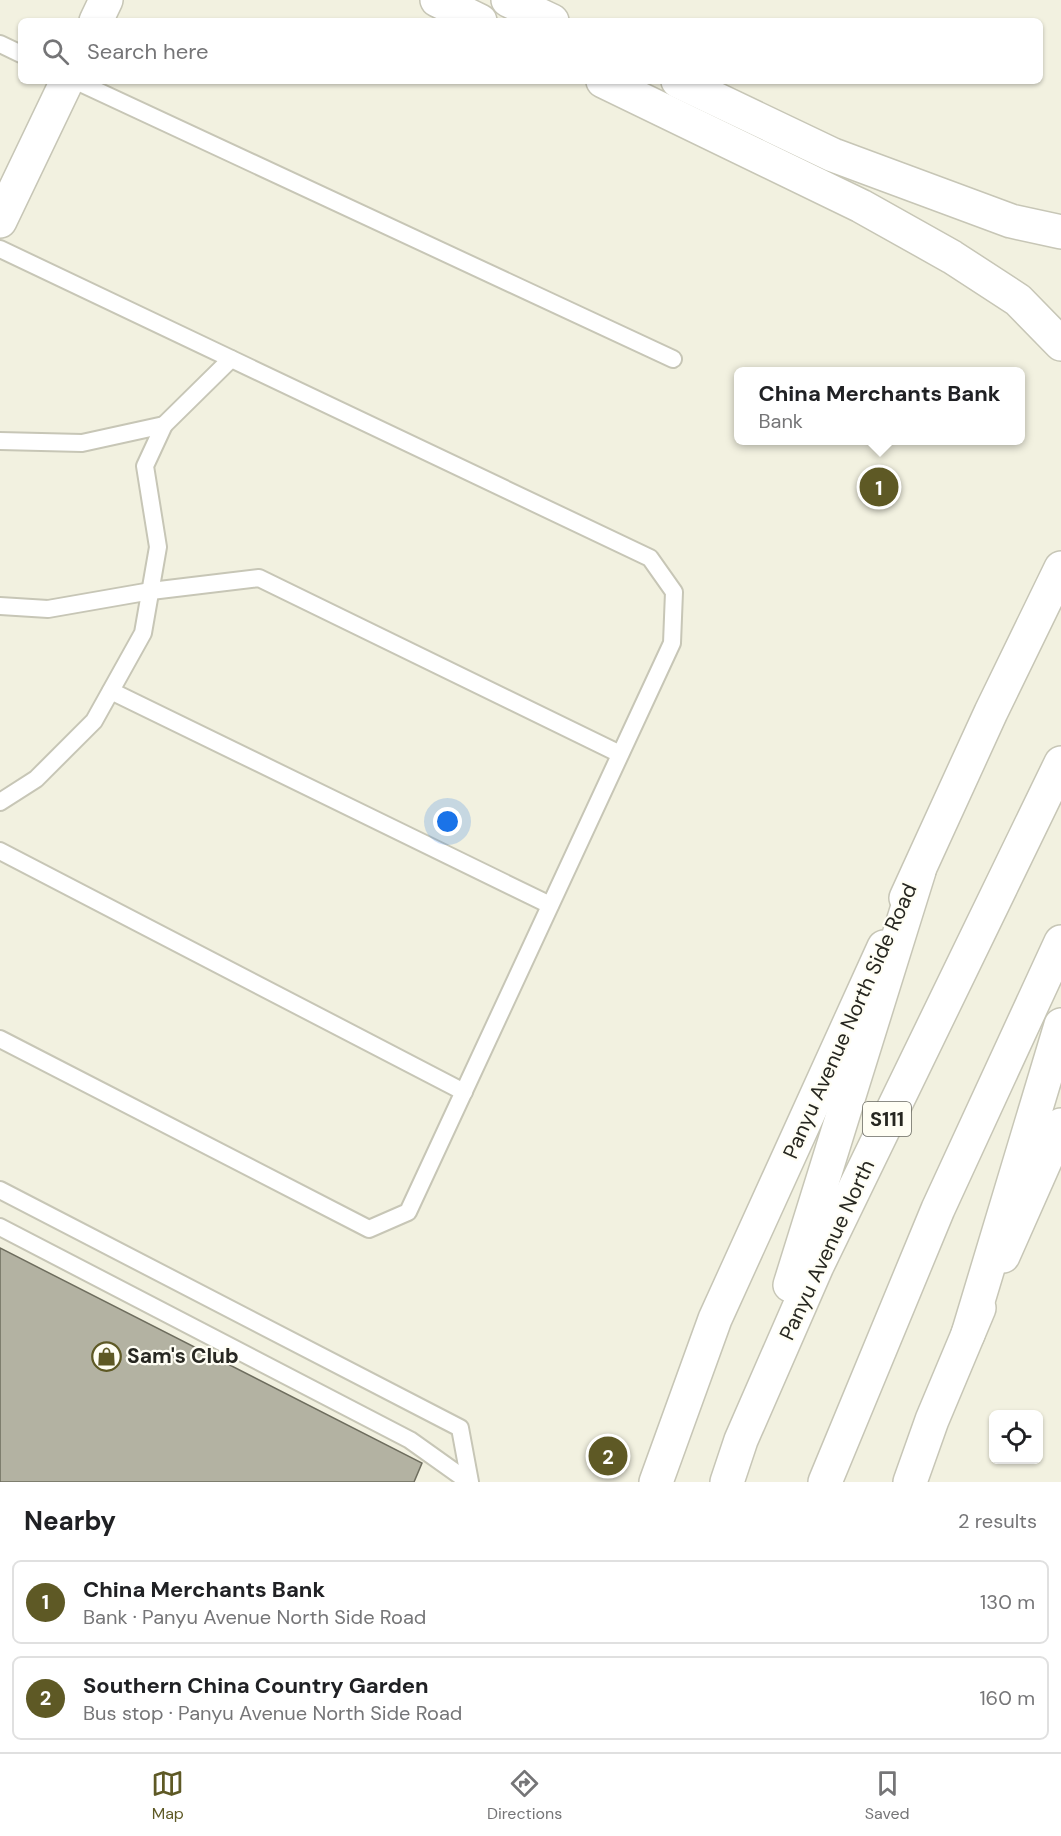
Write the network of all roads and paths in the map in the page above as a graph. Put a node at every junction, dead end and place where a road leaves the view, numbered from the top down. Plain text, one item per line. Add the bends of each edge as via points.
1 (106, 0) edge
2 (437, 0) edge
3 (508, 0) edge
4 (97, 18) edge
5 (474, 18) edge
6 (546, 18) edge
7 (0, 44) edge
8 (18, 53) edge
9 (66, 84) edge
10 (82, 84) edge
11 (609, 84) edge
12 (684, 84) edge
13 (0, 221) edge
14 (1061, 232) edge
15 (0, 249) edge
16 (1061, 344) edge
17 (231, 359) junction
18 (673, 359) dead end
19 (164, 425) junction
20 (0, 441) edge
21 (1061, 568) edge
22 (151, 591) junction
23 (0, 606) edge
24 (111, 691) junction
25 (620, 754) junction
26 (1061, 763) edge
27 (0, 802) edge
28 (0, 851) edge
29 (918, 871) junction
30 (550, 905) junction
31 (1061, 942) edge
32 (1061, 1025) edge
33 (0, 1040) edge
34 (464, 1092) junction
35 (1061, 1125) edge
36 (0, 1190) edge
37 (0, 1227) edge
38 (968, 1334) junction
39 (741, 1440) junction
40 (470, 1482) edge
41 (656, 1482) edge
42 (727, 1482) edge
43 (825, 1482) edge
44 (910, 1482) edge

1 - 4 main road
2 - 5 main road
3 - 6 main road
7 - 8 lane
9 - 13 main road
10 - 18 lane
11 - 16 main road via 861,206 952,257 1018,300
12 - 14 main road via 833,155 1011,220
15 - 17 lane
17 - 19 lane
17 - 25 lane via 650,558 674,592 672,643
19 - 20 lane via 82,443
19 - 22 lane via 145,466 158,547
21 - 29 main road, Panyu Avenue North Side Road
22 - 23 lane via 48,609
22 - 24 lane via 143,633
22 - 25 lane via 259,578
24 - 27 lane via 94,721 36,779
24 - 30 lane
25 - 30 lane
26 - 39 main road, Panyu Avenue North / S111 via 822,1256
28 - 34 lane
29 - 39 main road
29 - 41 main road, Panyu Avenue North Side Road via 715,1319
30 - 34 lane
31 - 43 main road via 938,1209
32 - 38 main road
33 - 34 lane via 369,1229 408,1212
35 - 38 main road
36 - 40 lane via 460,1428
37 - 40 lane via 410,1440
38 - 44 main road
39 - 42 main road, Panyu Avenue North / S111

